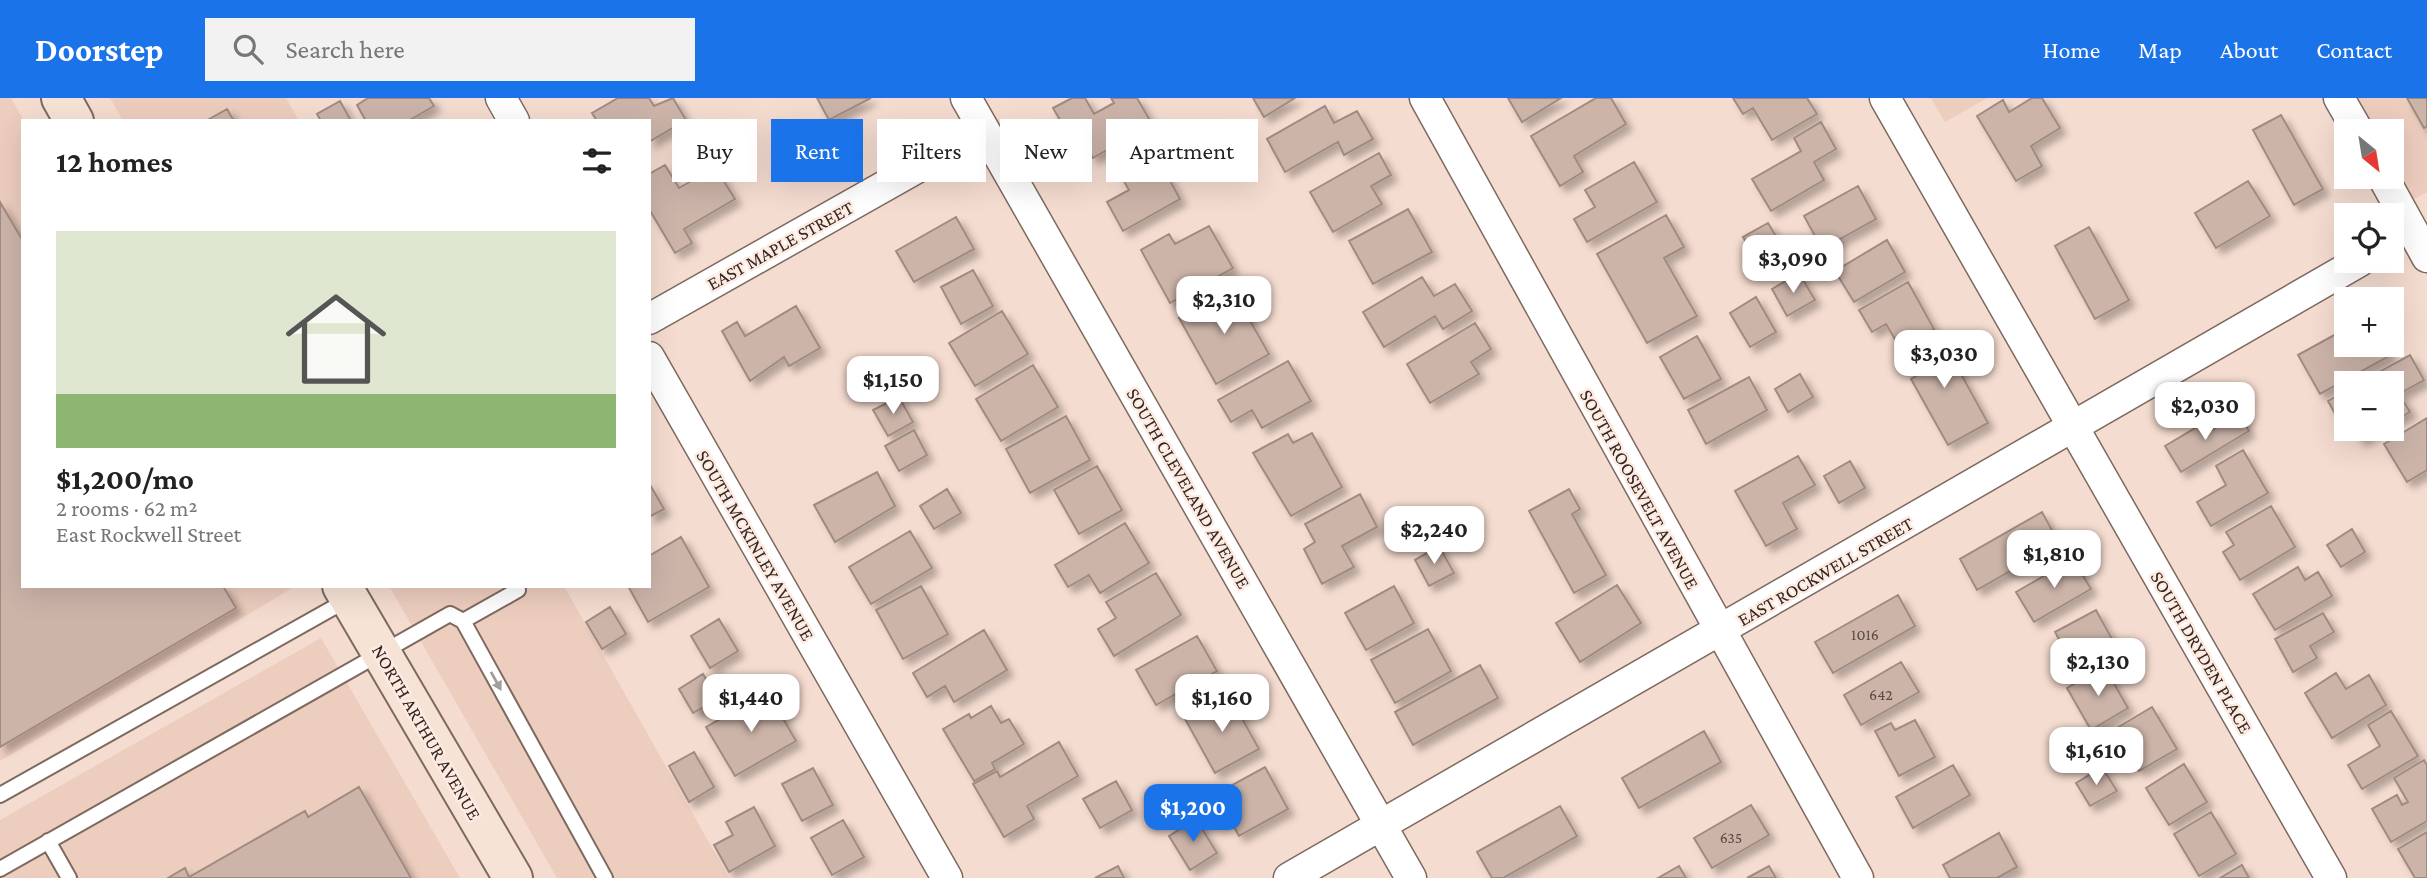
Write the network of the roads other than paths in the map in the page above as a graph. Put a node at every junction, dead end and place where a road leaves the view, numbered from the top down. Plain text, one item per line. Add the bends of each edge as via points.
1 (61, 98) edge
2 (501, 98) edge
3 (966, 98) edge
4 (1425, 98) edge
5 (1885, 98) edge
6 (2339, 98) edge
7 (73, 119) edge
8 (513, 119) edge
9 (978, 119) edge
10 (2350, 119) edge
11 (986, 134) edge
12 (892, 182) edge
13 (2389, 189) edge
14 (2411, 232) edge
15 (2427, 257) edge
16 (2339, 273) edge
17 (651, 318) edge
18 (651, 360) edge
19 (2074, 428) junction
20 (518, 590) dead end
21 (346, 592) edge
22 (463, 621) junction
23 (1719, 632) junction
24 (380, 651) junction
25 (0, 795) edge
26 (1381, 825) junction
27 (48, 841) junction
28 (0, 869) edge
29 (69, 878) edge
30 (513, 878) edge
31 (605, 878) edge
32 (947, 878) edge
33 (1289, 878) edge
34 (1411, 878) edge
35 (1858, 878) edge
36 (2331, 878) edge

1 - 7 street
2 - 8 street
3 - 9 street, SOUTH CLEVELAND AVENUE
4 - 23 street, SOUTH ROOSEVELT AVENUE
5 - 19 street, SOUTH DRYDEN PLACE
6 - 10 street
11 - 26 street, SOUTH CLEVELAND AVENUE
12 - 17 street, EAST MAPLE STREET
13 - 14 street
14 - 15 street
16 - 19 street, EAST ROCKWELL STREET
18 - 32 street, SOUTH MCKINLEY AVENUE
19 - 23 street, EAST ROCKWELL STREET
19 - 36 street, SOUTH DRYDEN PLACE
20 - 22 lane
21 - 24 street, NORTH ARTHUR AVENUE
21 - 25 lane
22 - 24 lane via 450,614
22 -> 31 lane
23 - 26 street, EAST ROCKWELL STREET
23 - 35 street, SOUTH ROOSEVELT AVENUE
24 - 27 lane
24 - 30 street, NORTH ARTHUR AVENUE
26 - 33 street, EAST ROCKWELL STREET
26 - 34 street, SOUTH CLEVELAND AVENUE
27 - 28 lane
27 - 29 lane

